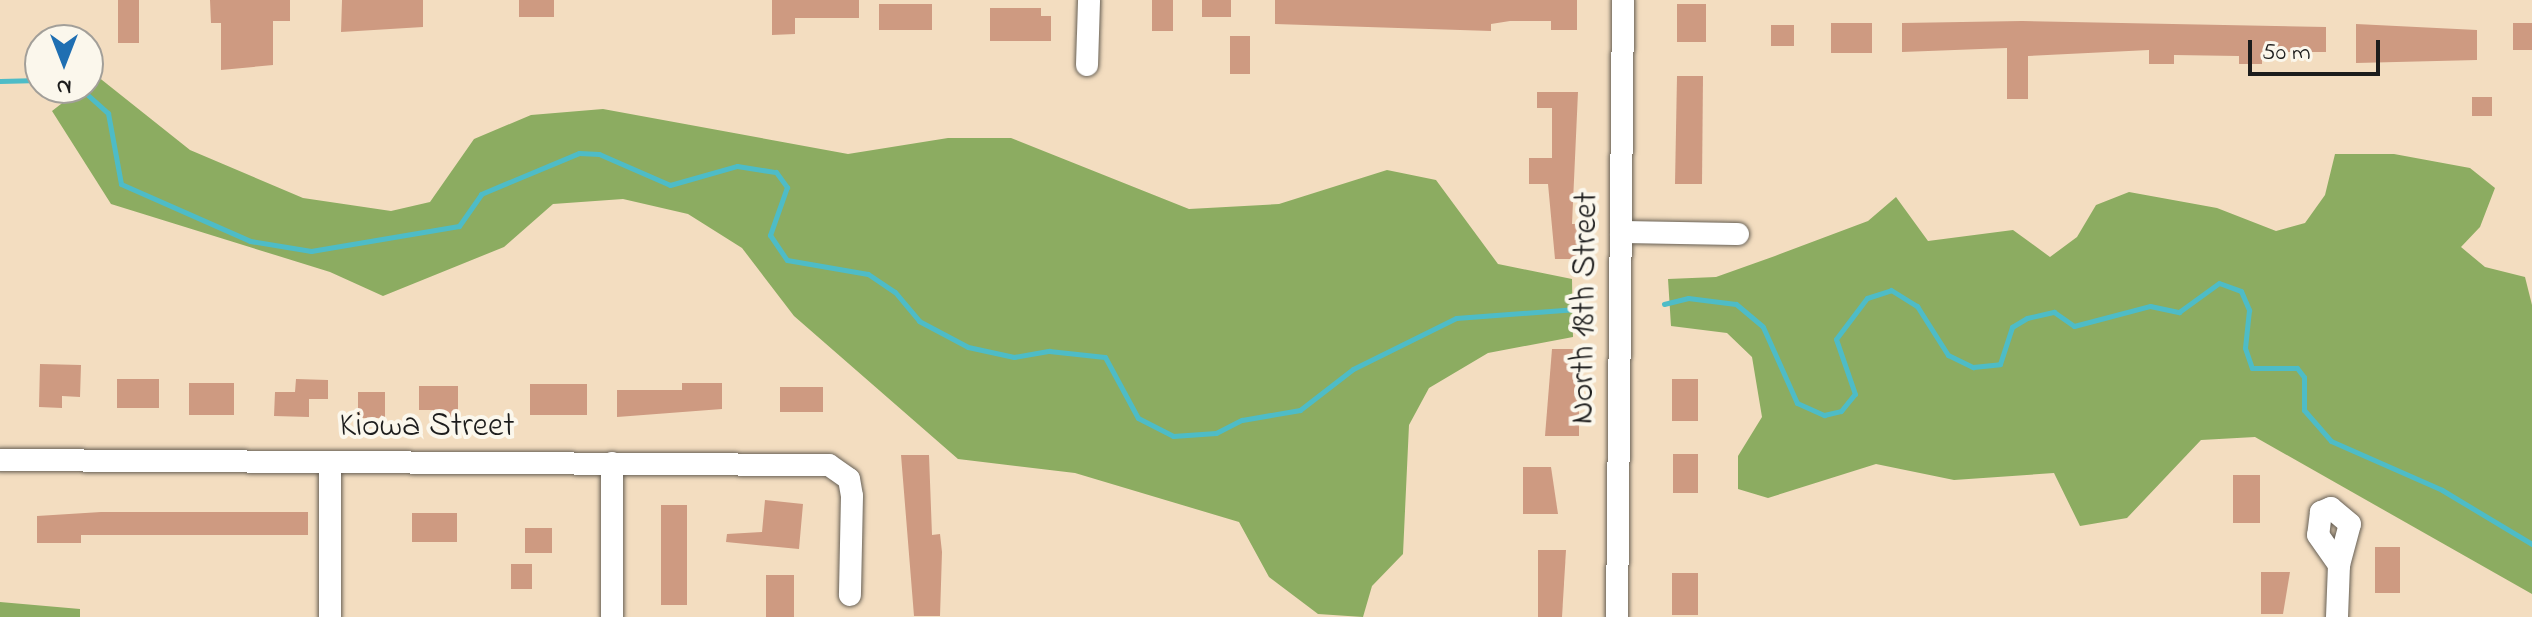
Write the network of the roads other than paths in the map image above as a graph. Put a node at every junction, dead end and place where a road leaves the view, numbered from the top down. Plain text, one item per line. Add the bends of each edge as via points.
1 (1089, 0) edge
2 (1623, 0) edge
3 (1087, 65) dead end
4 (1621, 232) junction
5 (1738, 234) dead end
6 (0, 460) edge
7 (330, 462) junction
8 (612, 463) junction
9 (2339, 565) dead end
10 (850, 595) dead end
11 (330, 617) edge
12 (612, 617) edge
13 (1617, 617) edge
14 (2337, 617) edge

1 - 3 street
2 - 4 street, North 18th Street
4 - 5 street
4 - 13 street, North 18th Street
6 - 7 street, Kiowa Street
7 - 8 street, Kiowa Street
7 - 11 street
8 - 10 street, Kiowa Street via 829,465 849,479
8 - 12 street
9 - 14 street

